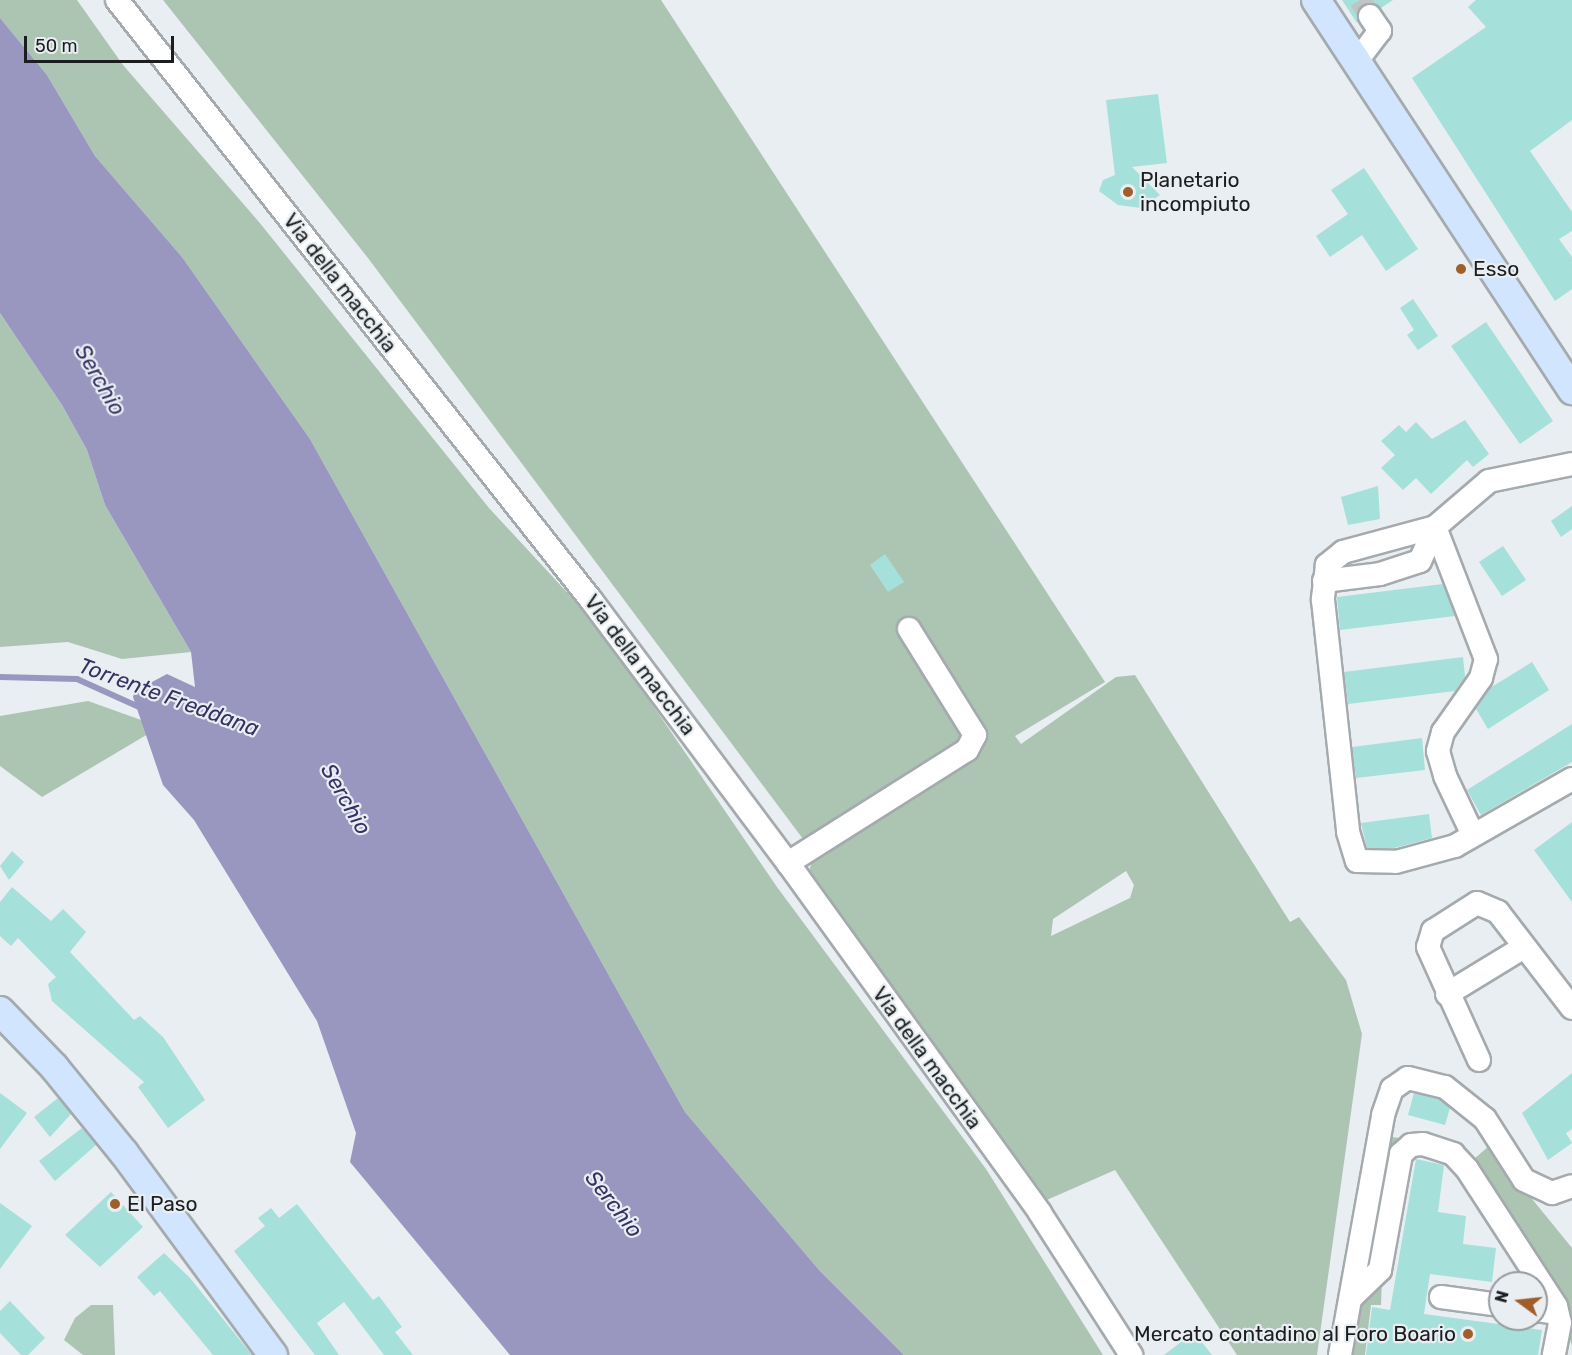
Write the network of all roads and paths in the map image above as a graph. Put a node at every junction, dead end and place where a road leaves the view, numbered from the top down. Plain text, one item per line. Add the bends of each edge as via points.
1 (117, 0) edge
2 (1316, 0) edge
3 (1370, 16) tunnel mouth
4 (1357, 61) junction
5 (1572, 390) edge
6 (1572, 464) edge
7 (1435, 527) junction
8 (1324, 580) junction
9 (909, 629) dead end
10 (1572, 779) edge
11 (1473, 835) junction
12 (788, 863) junction
13 (1524, 947) junction
14 (1447, 994) junction
15 (1572, 1008) edge
16 (0, 1011) edge
17 (1479, 1060) dead end
18 (1572, 1186) edge
19 (1524, 1271) edge
20 (1352, 1297) junction
21 (1441, 1297) dead end
22 (1488, 1303) edge
23 (1548, 1318) edge
24 (273, 1355) edge
25 (1131, 1355) edge
26 (1340, 1355) edge
27 (1554, 1355) edge

1 - 12 street, Via della macchia via 591,600
2 - 4 main road
3 - 4 street via 1380,32
4 - 5 main road
6 - 7 street via 1489,481
7 - 8 street via 1343,552 1326,565
7 - 8 street via 1420,561 1380,574
7 - 11 street via 1486,659 1481,678 1443,732 1438,751 1445,776
8 - 11 street via 1348,832 1357,861 1396,862 1455,846
9 - 12 street via 975,735 967,750
10 - 11 street
12 - 25 street, Via della macchia via 1040,1213
13 - 14 street
13 - 14 street via 1498,912 1477,903 1433,931 1428,948
13 - 15 street
14 - 17 street
16 - 24 main road via 124,1153
18 - 20 street via 1552,1192 1524,1180 1485,1119 1464,1099 1427,1079 1408,1078 1392,1089 1383,1115
19 - 20 street via 1467,1169 1453,1154 1423,1144 1411,1145 1401,1154 1380,1270
20 - 26 street
21 - 22 street
23 - 27 street

